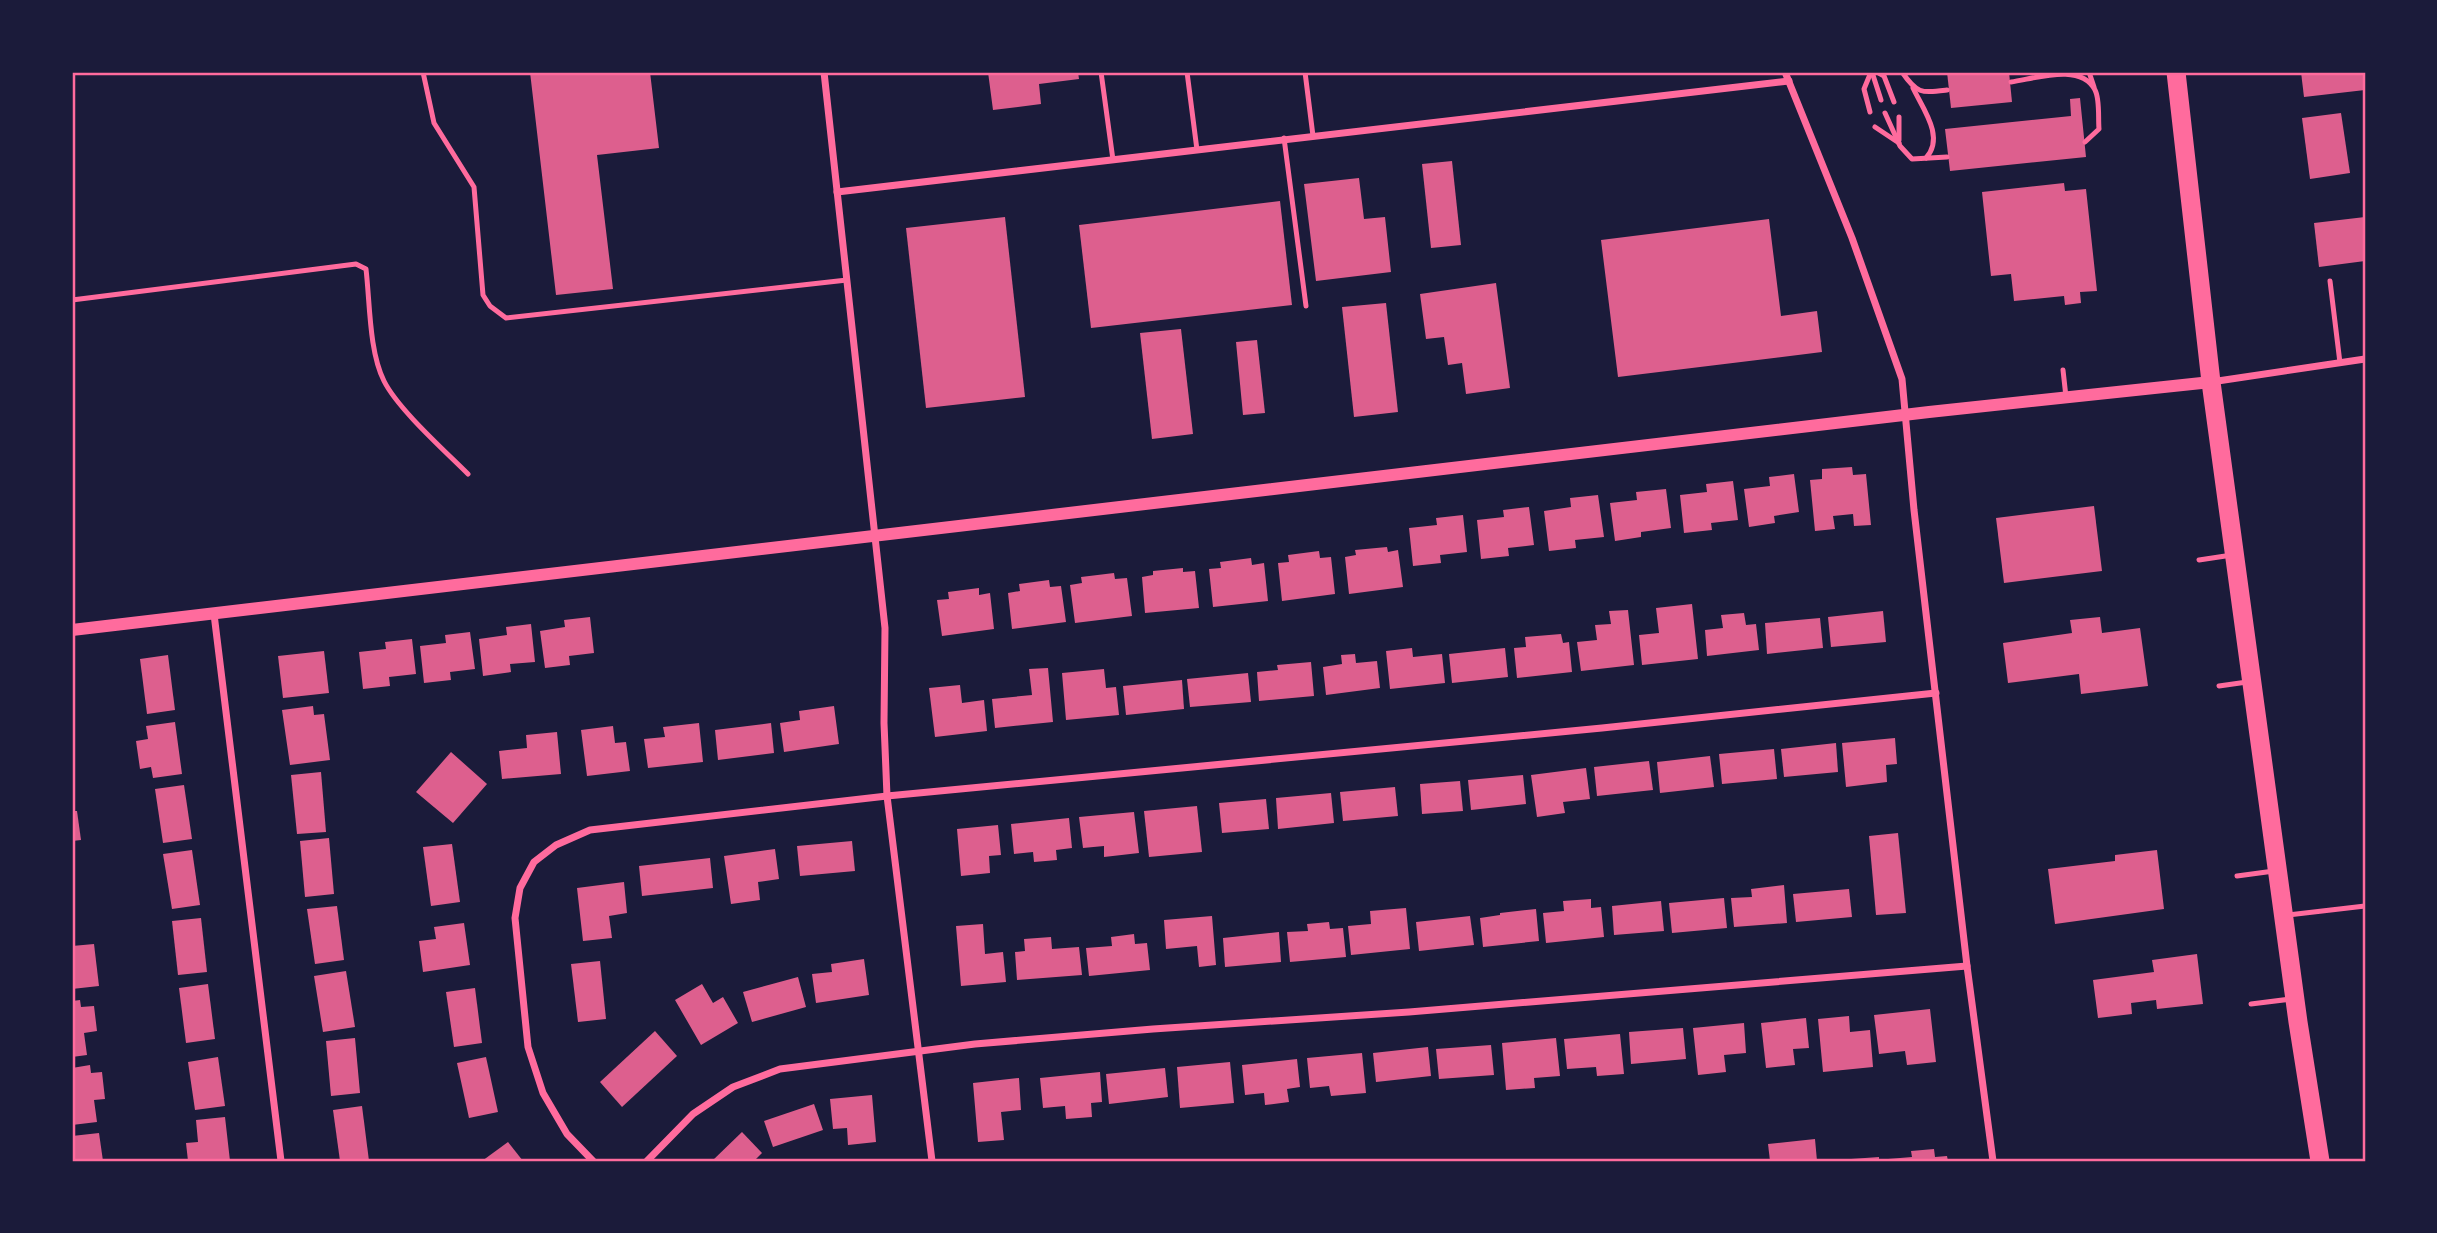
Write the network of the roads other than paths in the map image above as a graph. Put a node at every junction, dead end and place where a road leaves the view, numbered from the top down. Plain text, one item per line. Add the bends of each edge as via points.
1 (423, 72) edge
2 (824, 72) edge
3 (1101, 72) edge
4 (1187, 72) edge
5 (1305, 72) edge
6 (1785, 72) edge
7 (1873, 72) edge
8 (1902, 72) edge
9 (2089, 72) edge
10 (2176, 72) edge
11 (2051, 74) edge
12 (1789, 80) junction
13 (2011, 82) dead end
14 (1913, 88) junction
15 (1947, 90) dead end
16 (2095, 90) junction
17 (1881, 100) dead end
18 (1894, 103) dead end
19 (1870, 112) dead end
20 (1885, 113) dead end
21 (1899, 117) dead end
22 (1875, 127) dead end
23 (1313, 136) junction
24 (1284, 138) junction
25 (2085, 142) dead end
26 (1899, 143) junction
27 (1197, 150) junction
28 (1947, 157) dead end
29 (1926, 158) junction
30 (1113, 160) junction
31 (837, 192) junction
32 (847, 280) junction
33 (2330, 281) dead end
34 (72, 300) edge
35 (1306, 306) dead end
36 (2365, 359) edge
37 (2340, 363) junction
38 (2063, 370) dead end
39 (2211, 382) junction
40 (2066, 397) junction
41 (1905, 415) junction
42 (468, 474) dead end
43 (877, 537) junction
44 (2235, 555) junction
45 (2199, 559) dead end
46 (214, 614) junction
47 (72, 630) edge
48 (2252, 681) junction
49 (2219, 686) dead end
50 (1936, 693) junction
51 (887, 796) junction
52 (2277, 871) junction
53 (2237, 877) dead end
54 (2365, 906) edge
55 (2283, 916) junction
56 (1967, 966) junction
57 (2295, 999) junction
58 (2250, 1004) dead end
59 (918, 1051) junction
60 (281, 1161) edge
61 (593, 1161) edge
62 (647, 1161) edge
63 (932, 1161) edge
64 (1993, 1161) edge
65 (2320, 1161) edge

1 - 32 lane via 435,123 474,187 483,295 506,318
2 - 31 street
3 - 30 lane
4 - 27 lane
5 - 23 lane
6 - 12 street
7 - 17 lane
7 - 18 lane via 1885,76
7 - 19 lane via 1864,89
8 - 14 lane
9 - 16 lane
10 - 39 highway
11 - 13 lane
11 - 16 lane via 2076,75
12 - 23 street
12 - 41 street via 1902,379
14 - 15 lane
14 - 29 lane via 1935,138
16 - 25 lane via 2099,129
20 - 26 lane
21 - 26 lane
22 - 26 lane
23 - 24 street
24 - 27 street
24 - 35 lane
26 - 29 lane via 1912,159
27 - 30 street
28 - 29 lane
30 - 31 street
31 - 32 street
32 - 43 street
33 - 37 lane
34 - 42 lane via 356,264 366,269 375,356 384,382
36 - 37 street
37 - 39 street
38 - 40 lane
39 - 40 street
39 - 44 highway
40 - 41 street
41 - 43 street
41 - 50 street
43 - 46 street
43 - 51 street via 885,628
44 - 45 lane
44 - 48 highway
46 - 47 street
46 - 60 street
48 - 49 lane
48 - 52 highway
50 - 51 street
50 - 56 street
51 - 59 street
51 - 61 street via 590,830 556,845 534,862 520,888 515,918 528,1046 543,1093 567,1134
52 - 53 lane
52 - 55 highway
54 - 55 lane
55 - 57 highway
56 - 59 street via 1153,1028
56 - 64 street
57 - 58 lane
57 - 65 highway
59 - 62 street via 780,1069 733,1087 693,1114
59 - 63 street

